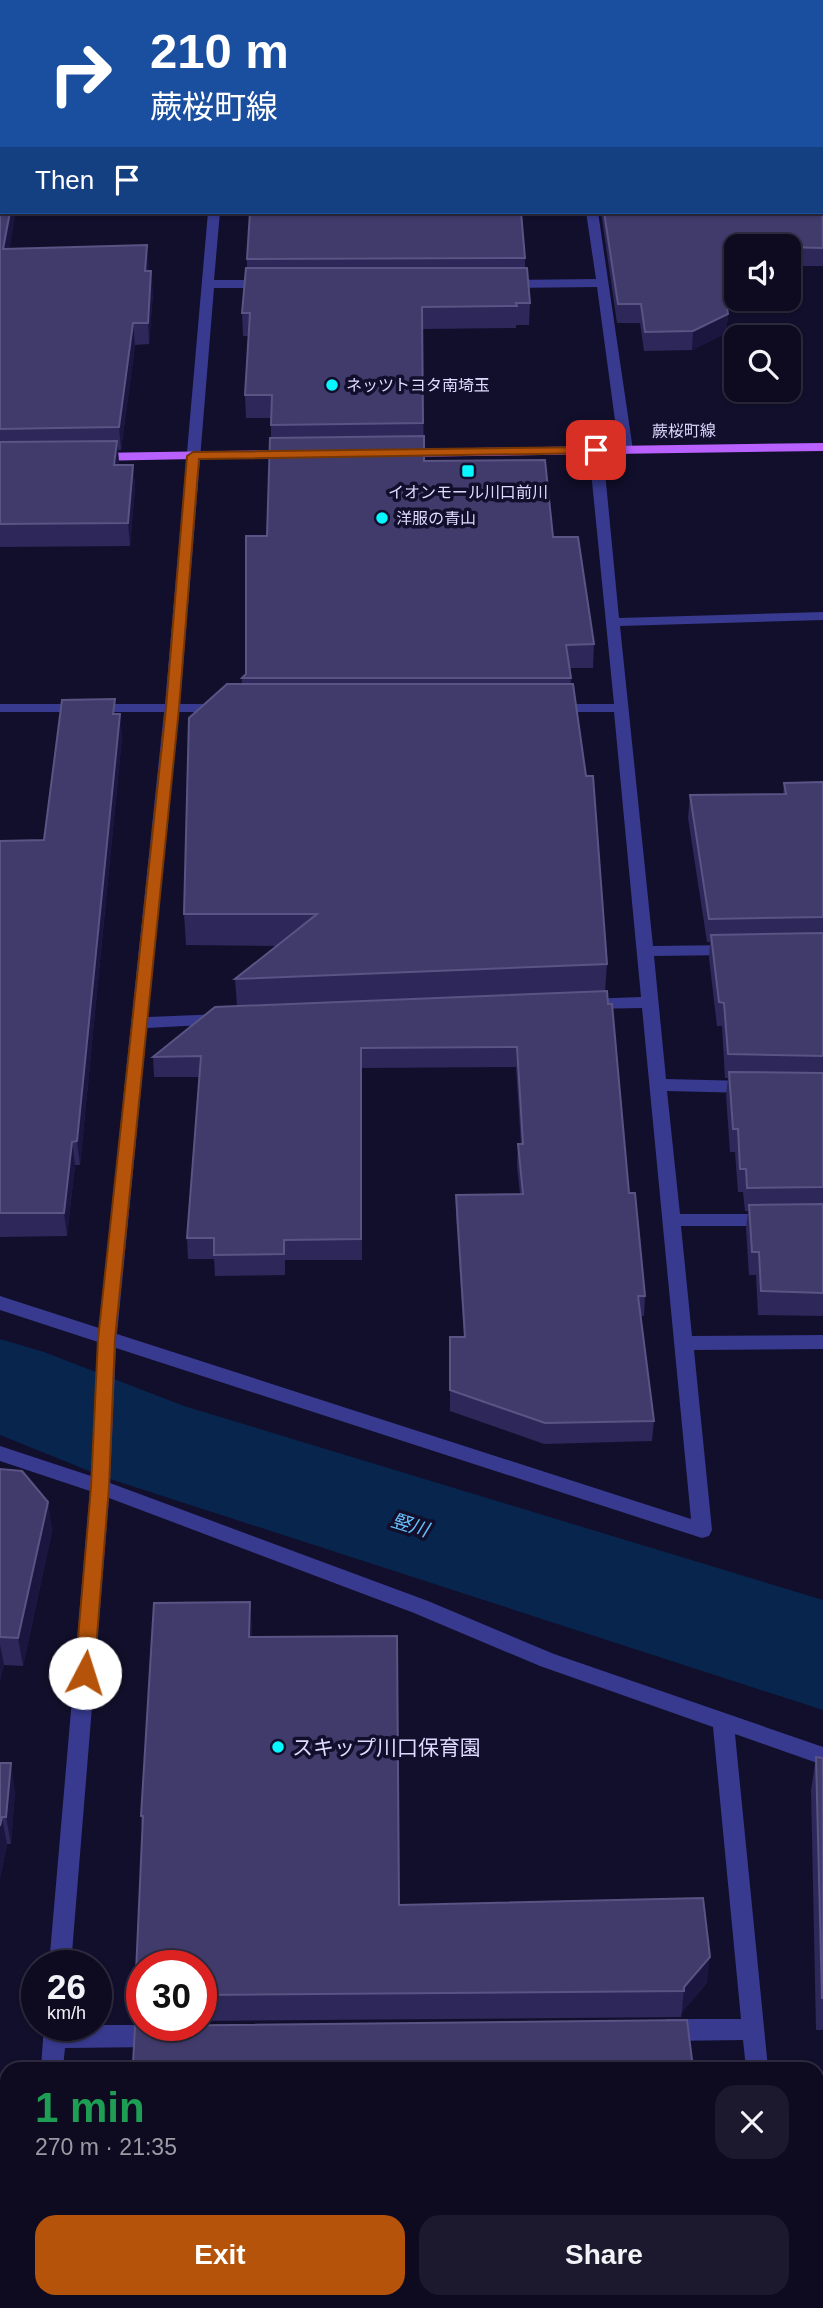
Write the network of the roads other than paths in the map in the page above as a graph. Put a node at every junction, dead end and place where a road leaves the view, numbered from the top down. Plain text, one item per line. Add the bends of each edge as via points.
1 (214, 214) edge
2 (592, 214) edge
3 (602, 283) junction
4 (208, 284) junction
5 (276, 284) edge
6 (493, 284) edge
7 (823, 447) edge
8 (596, 450) junction
9 (626, 450) junction
10 (387, 453) edge
11 (304, 454) edge
12 (193, 456) junction
13 (83, 457) edge
14 (823, 615) edge
15 (613, 622) junction
16 (0, 708) edge
17 (172, 708) junction
18 (240, 708) edge
19 (540, 708) edge
20 (621, 708) junction
21 (754, 949) edge
22 (644, 951) junction
23 (649, 1002) junction
24 (566, 1005) edge
25 (236, 1019) edge
26 (140, 1023) junction
27 (657, 1085) junction
28 (768, 1087) edge
29 (782, 1219) edge
30 (671, 1220) junction
31 (0, 1303) edge
32 (107, 1339) junction
33 (823, 1342) edge
34 (683, 1343) junction
35 (0, 1453) edge
36 (100, 1487) junction
37 (723, 1722) junction
38 (823, 1756) edge
39 (61, 1950) edge
40 (754, 2029) junction
41 (642, 2030) edge
42 (54, 2041) edge
43 (52, 2062) edge
44 (757, 2062) edge

1 - 4 street
2 - 3 street
3 - 6 street
3 - 9 street
4 - 5 street
4 - 12 street
7 - 9 main road, 蕨桜町線
8 - 9 main road, 蕨桜町線
8 - 10 main road, 蕨桜町線
8 - 15 street
11 - 12 main road
12 - 13 main road
12 - 17 street
14 - 15 street
15 - 20 street
16 - 17 street
17 - 18 street
17 - 26 street
19 - 20 street
20 - 22 street
21 - 22 street
22 - 23 street
23 - 24 street
23 - 27 street
25 - 26 street
26 - 32 street
27 - 28 street
27 - 30 street
29 - 30 street
30 - 34 street
31 - 32 street
32 - 34 street via 702,1530
32 - 36 street
33 - 34 street
35 - 36 street
36 - 37 street via 421,1607 547,1660
36 - 39 street
37 - 38 street
37 - 40 street
40 - 41 street
40 - 44 street
42 - 43 street

